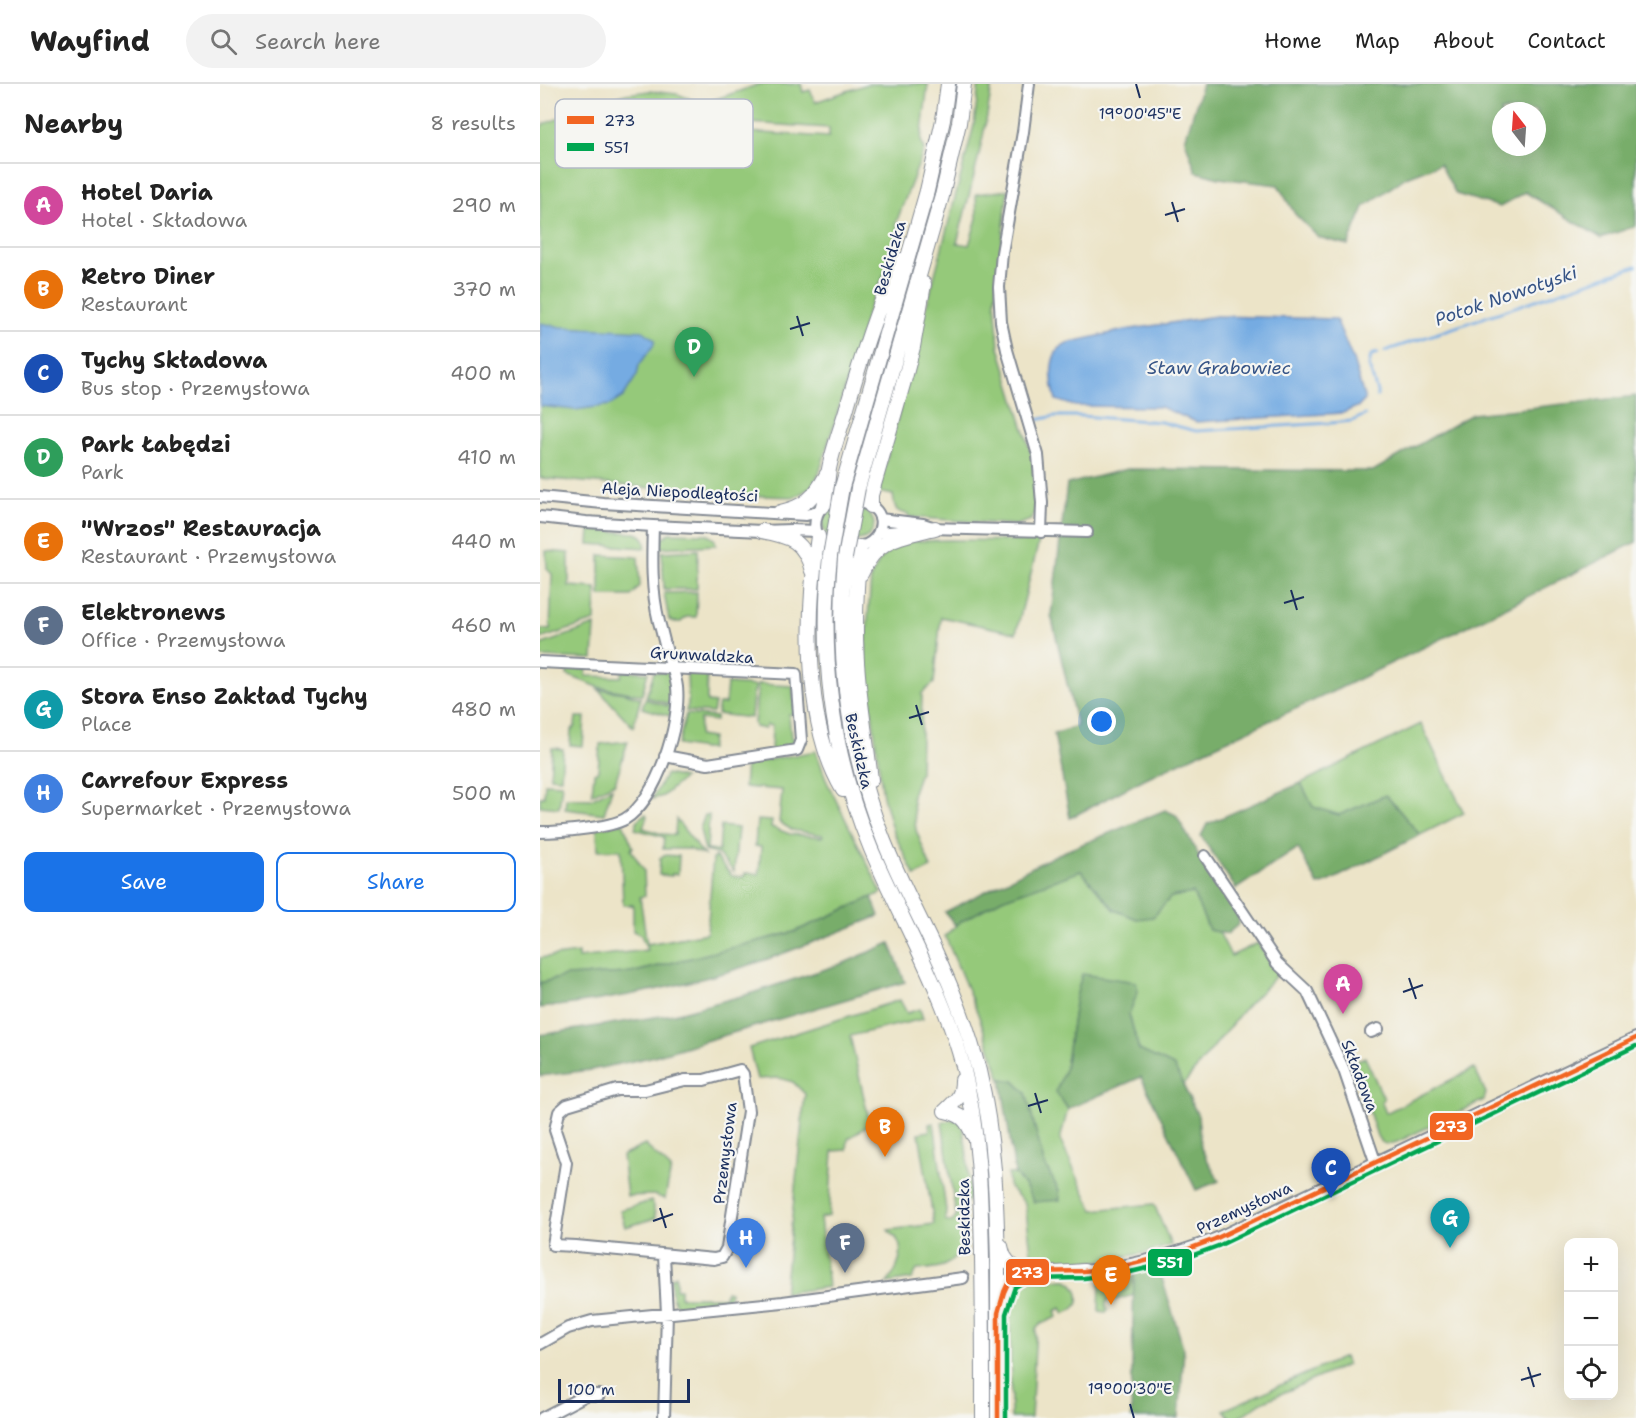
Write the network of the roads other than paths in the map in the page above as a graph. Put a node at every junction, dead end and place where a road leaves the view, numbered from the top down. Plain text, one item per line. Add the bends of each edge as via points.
1 (948, 84) edge
2 (964, 84) edge
3 (1029, 84) edge
4 (916, 228) junction
5 (931, 233) junction
6 (829, 470) junction
7 (540, 497) edge
8 (619, 504) junction
9 (871, 506) junction
10 (821, 509) junction
11 (780, 512) junction
12 (540, 517) edge
13 (880, 519) junction
14 (615, 524) junction
15 (653, 526) junction
16 (935, 528) junction
17 (762, 531) junction
18 (879, 532) junction
19 (1041, 532) junction
20 (1087, 532) dead end
21 (817, 534) junction
22 (860, 547) junction
23 (812, 580) junction
24 (856, 584) junction
25 (540, 662) edge
26 (673, 669) junction
27 (665, 756) junction
28 (858, 815) junction
29 (874, 815) junction
30 (540, 832) edge
31 (1205, 856) dead end
32 (1636, 1038) edge
33 (963, 1066) junction
34 (977, 1142) junction
35 (1376, 1164) junction
36 (997, 1235) junction
37 (553, 1245) junction
38 (540, 1246) edge
39 (664, 1255) junction
40 (1084, 1271) joint
41 (1027, 1272) junction
42 (963, 1278) dead end
43 (667, 1313) junction
44 (998, 1313) junction
45 (540, 1344) edge
46 (599, 1395) dead end
47 (983, 1417) edge
48 (542, 1418) edge
49 (664, 1418) edge
50 (998, 1418) edge

1 - 4 main road, Beskidzka via 935,159
2 - 5 main road, Beskidzka via 951,160
3 - 19 street via 999,287 1007,350 1038,455
4 - 6 main road via 880,302
4 - 28 main road, Beskidzka, bridge via 842,487 830,556 826,620 830,690 841,758
5 - 9 main road via 913,348
5 - 29 main road, Beskidzka, bridge via 858,488 845,558 841,620 845,688 856,754
6 - 10 main road
6 - 11 main road via 802,506
7 - 8 street, Aleja Niepodległości
8 - 11 street, Aleja Niepodległości
8 - 14 street via 612,511
9 - 10 street via 836,500
9 - 13 street
10 - 11 street, Aleja Niepodległości via 806,515
10 - 21 street via 816,521
12 - 14 street
13 - 16 street
13 - 18 street
14 - 15 street
15 - 17 street
15 - 26 street via 654,591
16 - 18 street
16 - 19 street
16 - 24 main road via 897,538 879,548 867,561
17 - 21 street
17 - 23 main road via 796,542 806,555
18 - 22 street via 873,541
19 - 20 street
21 - 22 street via 832,545
21 - 23 main road
22 - 24 main road
23 - 28 main road via 811,647 819,723 840,785
24 - 29 main road via 858,677
25 - 26 street, Grunwaldzka
26 - 27 street via 678,701
26 - 27 street, Grunwaldzka via 796,674 801,740 797,750 708,764
27 - 30 street via 650,790 626,818 604,825
28 - 33 main road, Beskidzka via 942,1005
29 - 36 main road, Beskidzka via 968,1033 986,1103 994,1161
31 - 35 street, Składowa via 1277,963 1307,991 1344,1070
32 - 35 street, Przemysłowa
33 - 34 main road, Beskidzka
33 - 34 main road via 962,1093 945,1111 958,1114 967,1122
34 - 47 main road, Beskidzka
35 - 40 street, Przemysłowa via 1175,1254
36 - 41 main road via 1014,1269
36 - 44 main road, Beskidzka
37 - 38 street
37 - 39 street, Przemysłowa
37 - 39 street, Przemysłowa via 566,1163 555,1130 560,1112 567,1105 617,1090 645,1090 740,1070 748,1111 726,1252 716,1259
39 - 43 street
40 - 41 main road
41 - 44 main road via 1009,1281
42 - 43 street
43 - 45 street via 582,1323
43 - 49 street
44 - 50 main road, Beskidzka
46 - 48 street via 586,1395

